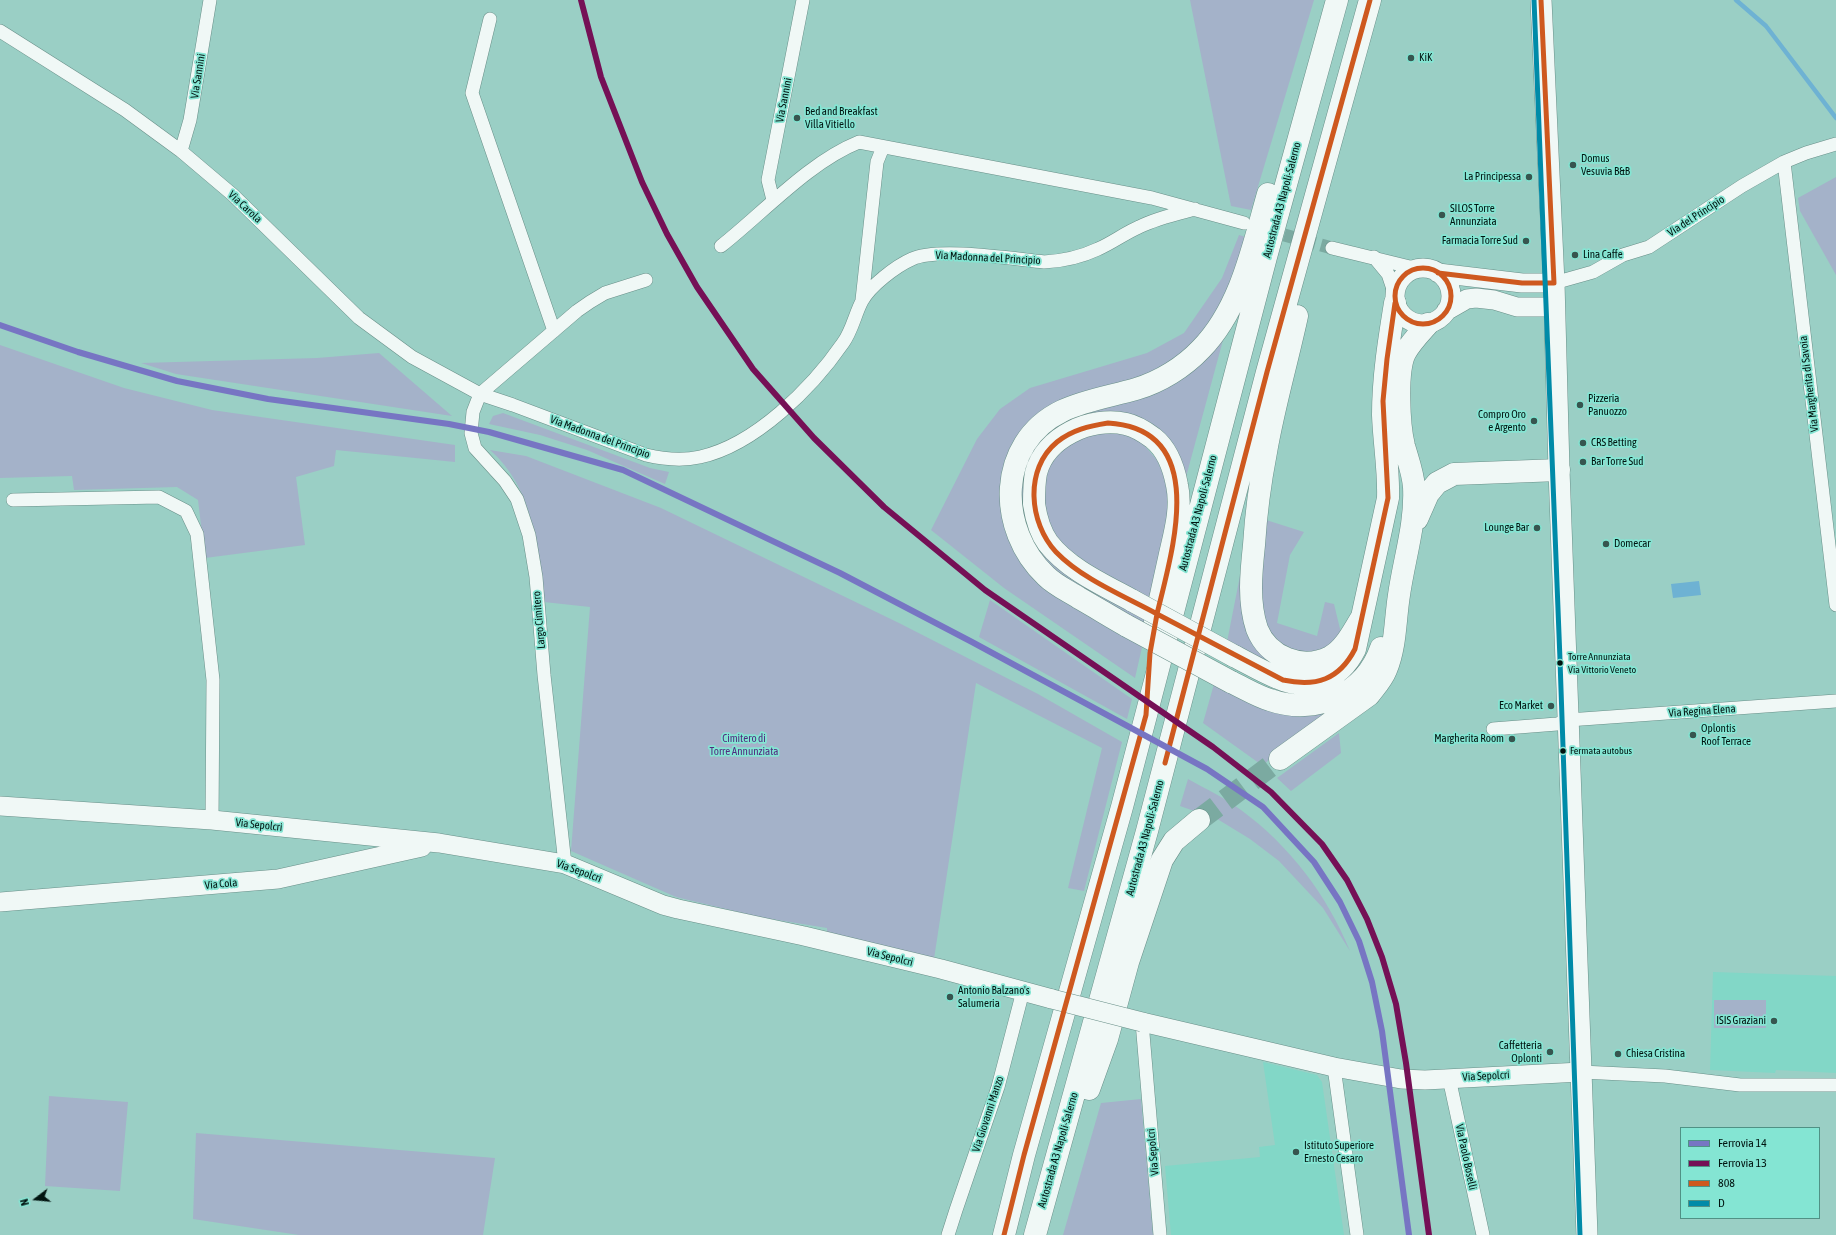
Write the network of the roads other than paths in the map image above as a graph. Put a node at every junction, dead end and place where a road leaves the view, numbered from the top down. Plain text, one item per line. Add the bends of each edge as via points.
1 (210, 0) edge
2 (803, 0) edge
3 (1337, 0) edge
4 (1370, 0) edge
5 (1541, 0) edge
6 (490, 19) dead end
7 (1328, 30) junction
8 (0, 31) edge
9 (1836, 144) edge
10 (883, 148) junction
11 (181, 151) junction
12 (1784, 162) junction
13 (773, 200) junction
14 (1314, 200) junction
15 (1195, 209) junction
16 (1244, 223) dead end
17 (721, 246) dead end
18 (1332, 248) tunnel mouth
19 (1374, 257) junction
20 (1418, 269) junction
21 (1438, 273) junction
22 (646, 280) dead end
23 (1554, 282) junction
24 (1395, 299) junction
25 (862, 300) junction
26 (1555, 307) junction
27 (1446, 311) junction
28 (1428, 324) junction
29 (554, 331) junction
30 (480, 394) junction
31 (1559, 470) junction
32 (13, 500) dead end
33 (1410, 541) junction
34 (1398, 596) junction
35 (1836, 605) edge
36 (1362, 617) junction
37 (1836, 701) edge
38 (1146, 715) junction
39 (1568, 720) junction
40 (1493, 729) dead end
41 (1280, 759) tunnel mouth
42 (0, 806) edge
43 (212, 820) junction
44 (1199, 820) tunnel mouth
45 (439, 843) junction
46 (565, 864) junction
47 (0, 902) edge
48 (1023, 991) junction
49 (1142, 1022) junction
50 (1334, 1067) junction
51 (1581, 1072) junction
52 (1449, 1078) junction
53 (1836, 1085) edge
54 (1051, 1174) junction
55 (948, 1235) edge
56 (1004, 1235) edge
57 (1035, 1235) edge
58 (1160, 1235) edge
59 (1357, 1235) edge
60 (1483, 1235) edge
61 (1587, 1235) edge

1 - 11 street, Via Sannini via 190,120
2 - 13 street, Via Sannini via 768,180
3 - 7 highway, Autostrada A3 Napoli-Salerno
4 - 14 highway, Autostrada A3 Napoli-Salerno
5 - 23 main road
6 - 29 street via 472,93
7 - 34 highway, bridge via 1300,86 1250,254 1235,296 1220,324 1202,348 1177,369 1158,380 1138,389 1068,409 1045,422 1029,438 1016,460 1010,503 1013,524 1022,546 1046,576 1057,585 1231,682 1270,700 1289,704 1326,703 1355,686 1378,656
7 - 38 highway, Autostrada A3 Napoli-Salerno
8 - 11 street, Via Carola via 125,110
9 - 12 street, Via del Principio
10 - 13 street via 859,142 849,146 821,163
10 - 15 street via 926,153 1152,198
10 - 25 street via 877,162
11 - 30 street, Via Carola via 238,200 359,318 412,357
12 - 23 street, Via del Principio via 1742,186 1649,247 1623,255 1593,272
12 - 35 street, Via Margherita di Savoia
13 - 17 street
14 - 36 highway via 1300,299 1265,459 1256,520 1251,600 1263,642 1290,661 1304,662 1329,657 1346,642
14 - 54 highway, Autostrada A3 Napoli-Salerno via 1147,831
15 - 16 street
15 - 25 street, Via Madonna del Principio via 1162,217 1137,227 1098,249 1059,261 938,254 913,258 887,273
18 - 19 street
19 - 20 street
19 - 24 street via 1388,274
20 - 21 street
20 - 24 street via 1405,275 1396,288
21 - 23 street via 1522,284
21 - 27 street via 1444,278 1450,291
22 - 29 street via 605,293 578,310
23 - 26 main road
24 - 28 street via 1404,317 1411,322
24 - 36 highway via 1384,388 1388,498
25 - 30 street, Via Madonna del Principio via 844,342 814,380 774,417 741,442 719,452 699,457 682,459 646,455
26 - 27 street via 1517,307 1476,298 1467,299
26 - 31 main road
27 - 28 street
28 - 33 highway via 1405,353 1400,384 1402,433 1414,487
29 - 30 street
30 - 46 street, Largo Cimitero via 473,412 471,433 475,448 505,481 517,499 529,535 536,576
31 - 33 highway via 1454,474 1437,483 1428,494
31 - 39 main road
32 - 43 street via 159,497 186,511 197,534 213,680
33 - 34 highway
34 - 41 highway via 1395,635 1386,670 1379,682 1354,708
36 - 38 highway, bridge via 1355,649 1341,671 1320,681 1292,682 1234,656 1133,601 1083,573 1059,555 1047,542 1038,524 1034,492 1036,473 1046,453 1065,435 1080,428 1096,424 1127,424 1154,438 1166,454 1178,487 1176,526 1153,634 1148,669
37 - 39 street, Via Regina Elena
38 - 56 highway, Autostrada A3 Napoli-Salerno
39 - 40 street, Via Regina Elena via 1557,724
39 - 51 main road
42 - 43 street, Via Sepolcri
43 - 45 street, Via Sepolcri
44 - 54 highway via 1174,841 1162,860 1128,962 1107,1039 1084,1103
45 - 46 street, Via Sepolcri
45 - 47 street, Via Cola via 278,879
46 - 48 street, Via Sepolcri via 663,905 812,938
48 - 49 street, Via Sepolcri, bridge
48 - 55 street, Via Giovanni Manzo via 998,1087
49 - 50 street, Via Sepolcri
49 - 58 street, Via Sepolcri
50 - 52 street, Via Sepolcri via 1401,1079
50 - 59 street
51 - 52 street, Via Sepolcri
51 - 53 street, Via Sepolcri via 1665,1076 1740,1085
51 - 61 main road
52 - 60 street, Via Paolo Boselli
54 - 57 highway, Autostrada A3 Napoli-Salerno

